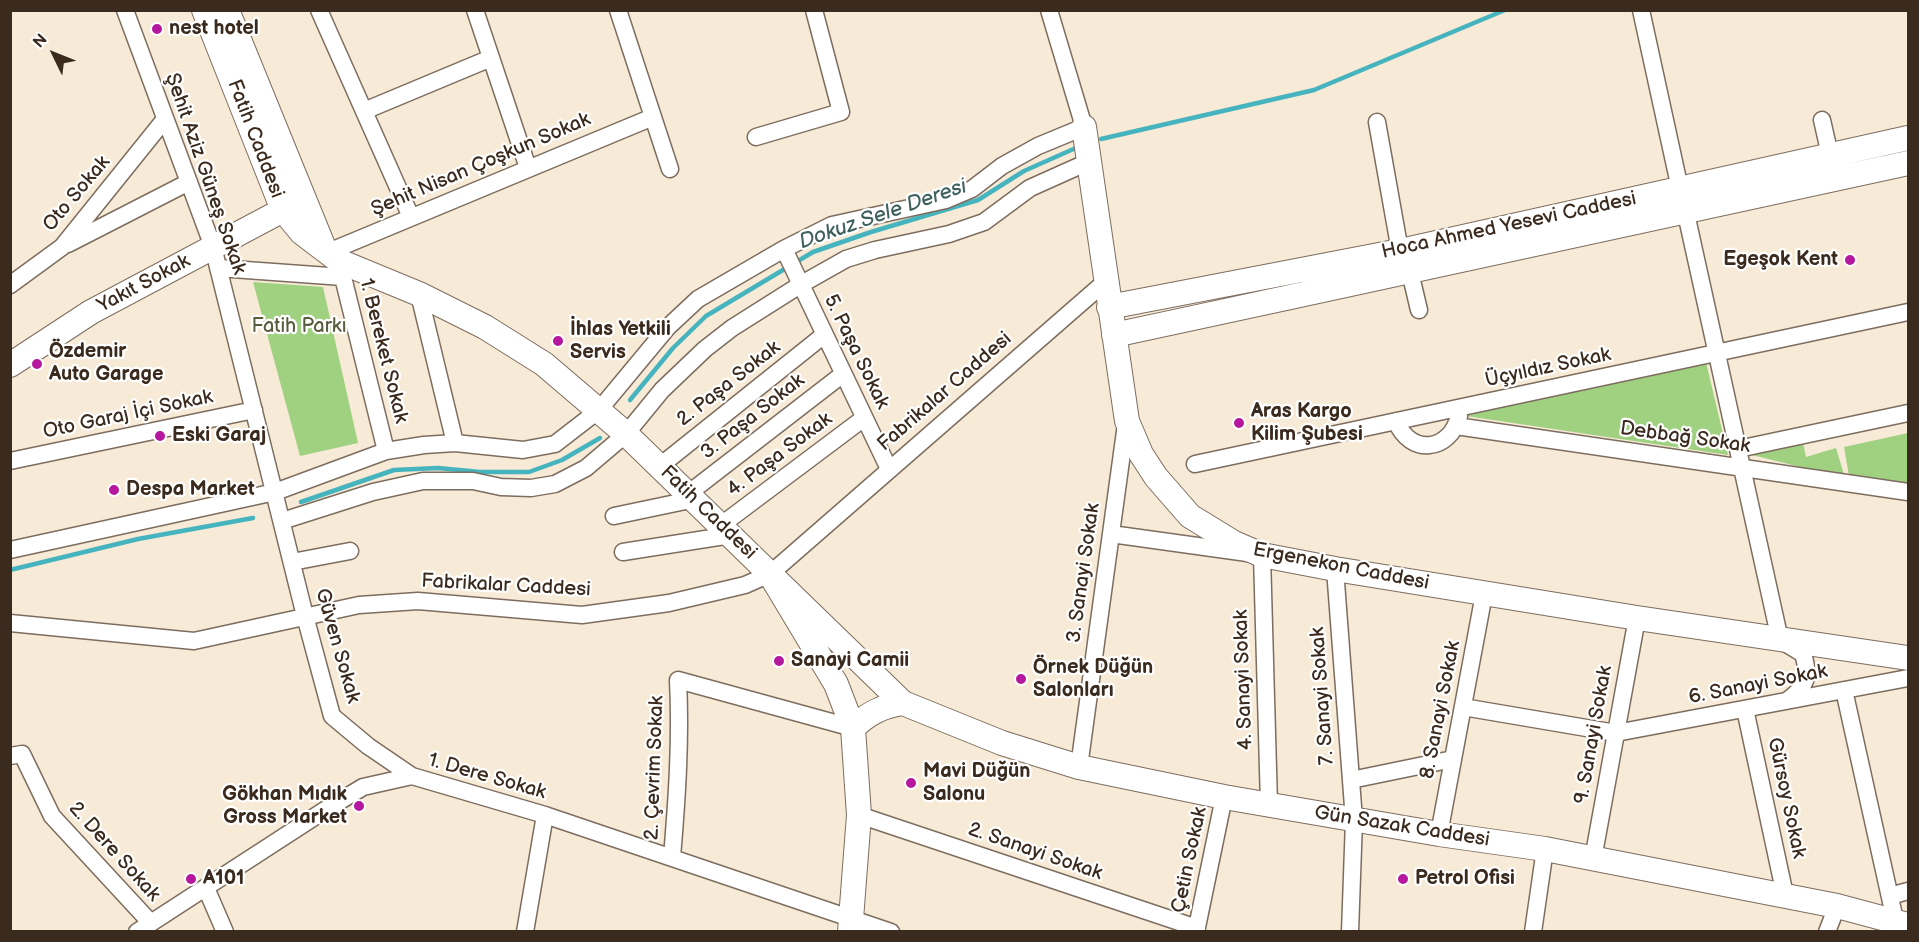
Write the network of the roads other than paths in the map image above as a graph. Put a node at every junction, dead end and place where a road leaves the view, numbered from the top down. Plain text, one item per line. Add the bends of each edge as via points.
1 (125, 10) edge
2 (204, 10) edge
3 (227, 10) edge
4 (319, 10) edge
5 (475, 10) edge
6 (618, 10) edge
7 (814, 10) edge
8 (1049, 10) edge
9 (1641, 10) edge
10 (491, 58) junction
11 (364, 111) junction
12 (653, 117) junction
13 (165, 119) junction
14 (1822, 120) dead end
15 (1377, 122) dead end
16 (1084, 127) junction
17 (756, 137) dead end
18 (1908, 138) edge
19 (1830, 155) junction
20 (1089, 162) junction
21 (1908, 163) edge
22 (528, 168) junction
23 (670, 169) dead end
24 (189, 182) junction
25 (1682, 199) junction
26 (282, 210) junction
27 (411, 217) junction
28 (62, 247) junction
29 (785, 252) junction
30 (215, 258) junction
31 (1405, 262) junction
32 (336, 263) junction
33 (798, 280) junction
34 (1105, 282) junction
35 (10, 285) edge
36 (419, 294) junction
37 (1109, 307) junction
38 (1419, 310) dead end
39 (1908, 312) edge
40 (824, 335) junction
41 (1114, 336) junction
42 (1717, 353) junction
43 (10, 365) edge
44 (843, 374) junction
45 (1459, 408) junction
46 (599, 410) junction
47 (254, 411) junction
48 (1908, 413) edge
49 (864, 418) junction
50 (1127, 421) junction
51 (1396, 421) junction
52 (1456, 426) junction
53 (626, 434) junction
54 (455, 443) junction
55 (1738, 449) junction
56 (386, 451) junction
57 (10, 461) edge
58 (1195, 464) dead end
59 (660, 466) junction
60 (1742, 468) junction
61 (889, 469) junction
62 (275, 492) junction
63 (1908, 492) edge
64 (692, 496) junction
65 (614, 516) dead end
66 (282, 521) junction
67 (725, 530) junction
68 (1111, 534) junction
69 (10, 550) edge
70 (350, 551) dead end
71 (623, 552) dead end
72 (1262, 555) junction
73 (292, 562) junction
74 (1335, 569) junction
75 (770, 574) junction
76 (1485, 594) junction
77 (305, 616) junction
78 (1637, 618) junction
79 (10, 624) edge
80 (1780, 640) junction
81 (1908, 658) edge
82 (1908, 678) edge
83 (1844, 690) junction
84 (1788, 700) junction
85 (903, 703) junction
86 (1463, 707) junction
87 (1745, 709) junction
88 (853, 728) junction
89 (1616, 733) junction
90 (10, 756) edge
91 (1453, 759) junction
92 (1079, 768) junction
93 (412, 776) junction
94 (1351, 780) junction
95 (1224, 797) junction
96 (1269, 805) junction
97 (545, 815) junction
98 (859, 815) junction
99 (1354, 820) junction
100 (1439, 834) junction
101 (1545, 849) junction
102 (672, 857) junction
103 (1593, 859) junction
104 (206, 888) junction
105 (1908, 891) edge
106 (1785, 895) junction
107 (1890, 896) junction
108 (1837, 906) junction
109 (1902, 923) edge
110 (850, 925) edge
111 (144, 927) edge
112 (1196, 930) edge
113 (225, 932) edge
114 (525, 932) edge
115 (891, 932) edge
116 (1350, 932) edge
117 (1533, 932) edge
118 (1827, 932) edge

1 - 13 street, Şehit Aziz Güneş Sokak
2 - 26 street, Fatih Caddesi
3 - 32 street, Fatih Caddesi
4 - 11 street
5 - 10 street
6 - 12 street
7 - 17 street via 841,112
8 - 16 street
9 - 25 street
10 - 11 street
10 - 22 street
11 - 27 street
12 - 22 street, Şehit Nisan Çoşkun Sokak
12 - 23 street
13 - 24 street, Şehit Aziz Güneş Sokak
13 - 28 street, Oto Sokak
14 - 19 street
15 - 31 street
16 - 20 street, Ergenekon Caddesi
16 - 29 street via 1038,146 972,189 946,200 832,225
18 - 19 street, Hoca Ahmed Yesevi Caddesi
19 - 25 street, Hoca Ahmed Yesevi Caddesi
20 - 33 street via 1030,188 984,222 846,259
20 - 34 street, Ergenekon Caddesi
21 - 25 street, Hoca Ahmed Yesevi Caddesi
22 - 27 street, Şehit Nisan Çoşkun Sokak
24 - 28 street
24 - 30 street, Şehit Aziz Güneş Sokak
25 - 31 street, Hoca Ahmed Yesevi Caddesi
25 - 42 street
26 - 30 street, Yakıt Sokak
26 - 32 street, Fatih Caddesi
27 - 32 street, Şehit Nisan Çoşkun Sokak
28 - 35 street, Oto Sokak
29 - 33 street, 5. Paşa Sokak
29 - 46 street via 698,299 668,327
30 - 32 street
30 - 43 street, Yakıt Sokak via 92,312
30 - 47 street, Şehit Aziz Güneş Sokak
31 - 37 street, Hoca Ahmed Yesevi Caddesi
31 - 38 street
31 - 41 street, Hoca Ahmed Yesevi Caddesi
32 - 36 street, Fatih Caddesi
32 - 56 street, 1. Bereket Sokak
33 - 40 street, 5. Paşa Sokak
33 - 53 street via 705,350 662,390
34 - 37 street, Ergenekon Caddesi
34 - 61 street, Fabrikalar Caddesi
36 - 46 street, Fatih Caddesi via 485,327 544,364
36 - 54 street
37 - 41 street, Ergenekon Caddesi
39 - 42 street, Üçyıldız Sokak
40 - 44 street, 5. Paşa Sokak
40 - 59 street, 2. Paşa Sokak
41 - 50 street, Ergenekon Caddesi
42 - 45 street, Üçyıldız Sokak
42 - 55 street
44 - 49 street, 5. Paşa Sokak
44 - 64 street, 3. Paşa Sokak
45 - 51 street, Üçyıldız Sokak
45 - 52 street
46 - 53 street, Fatih Caddesi
46 - 54 street via 555,444 523,450
47 - 57 street, Oto Garaj İçi Sokak
47 - 62 street, Şehit Aziz Güneş Sokak
48 - 55 street
49 - 61 street, 5. Paşa Sokak
49 - 67 street, 4. Paşa Sokak
50 - 68 street, 3. Sanayi Sokak
50 - 72 street, Ergenekon Caddesi via 1155,477 1190,516
51 - 52 street via 1406,437 1424,445 1443,441
51 - 58 street, Üçyıldız Sokak
52 - 60 street, Debbağ Sokak
53 - 59 street, Fatih Caddesi
53 - 66 street via 586,468 555,484 531,488 473,481 423,481 373,492
54 - 56 street
55 - 60 street
56 - 62 street
59 - 64 street, Fatih Caddesi
60 - 63 street, Debbağ Sokak
60 - 80 street
61 - 75 street, Fabrikalar Caddesi
62 - 66 street, Güven Sokak
62 - 69 street
64 - 65 street
64 - 67 street, Fatih Caddesi
66 - 73 street, Güven Sokak
67 - 71 street
67 - 75 street, Fatih Caddesi
68 - 72 street
68 - 92 street, 3. Sanayi Sokak
70 - 73 street
72 - 74 street, Ergenekon Caddesi
72 - 96 street, 4. Sanayi Sokak
73 - 77 street, Güven Sokak
74 - 76 street, Ergenekon Caddesi
74 - 94 street, 7. Sanayi Sokak
75 - 77 street, Fabrikalar Caddesi via 746,585 669,603 582,615 418,601 358,605
75 - 85 street
75 - 88 street, Fatih Caddesi via 836,684
76 - 78 street, Ergenekon Caddesi
76 - 86 street, 8. Sanayi Sokak
77 - 79 street, Fabrikalar Caddesi via 194,641
77 - 93 street, Güven Sokak via 332,716
78 - 80 street, Ergenekon Caddesi
78 - 89 street, 9. Sanayi Sokak
80 - 81 street, Ergenekon Caddesi
80 - 84 street via 1803,654 1808,672 1800,691
82 - 83 street, 6. Sanayi Sokak
83 - 84 street, 6. Sanayi Sokak
83 - 107 street
84 - 87 street, 6. Sanayi Sokak
85 - 88 street via 886,705
85 - 92 street, Gün Sazak Caddesi via 1002,743
86 - 89 street
86 - 91 street, 8. Sanayi Sokak
87 - 89 street, 6. Sanayi Sokak
87 - 106 street, Gürsoy Sokak
88 - 98 street, Fatih Caddesi
88 - 102 street, 2. Çevrim Sokak via 678,680 678,780
89 - 103 street, 9. Sanayi Sokak
90 - 111 street, 2. Dere Sokak via 22,754 52,816
91 - 94 street
91 - 100 street, 8. Sanayi Sokak
92 - 95 street, Gün Sazak Caddesi
93 - 97 street, 1. Dere Sokak
93 - 104 street, 1. Dere Sokak via 363,787
94 - 99 street, 7. Sanayi Sokak
95 - 96 street, Gün Sazak Caddesi
95 - 112 street, Çetin Sokak
96 - 99 street, Gün Sazak Caddesi
97 - 102 street, 1. Dere Sokak
97 - 114 street
98 - 110 street, Fatih Caddesi
98 - 112 street, 2. Sanayi Sokak
99 - 100 street, Gün Sazak Caddesi
99 - 116 street, 7. Sanayi Sokak
100 - 101 street, Gün Sazak Caddesi
101 - 103 street, Gün Sazak Caddesi
101 - 117 street
102 - 110 street, 1. Dere Sokak
103 - 106 street, Gün Sazak Caddesi
104 - 111 street, 1. Dere Sokak
104 - 113 street
105 - 107 street
106 - 108 street, Gün Sazak Caddesi
107 - 109 street
108 - 109 street, Gün Sazak Caddesi
108 - 118 street
110 - 115 street, 1. Dere Sokak

